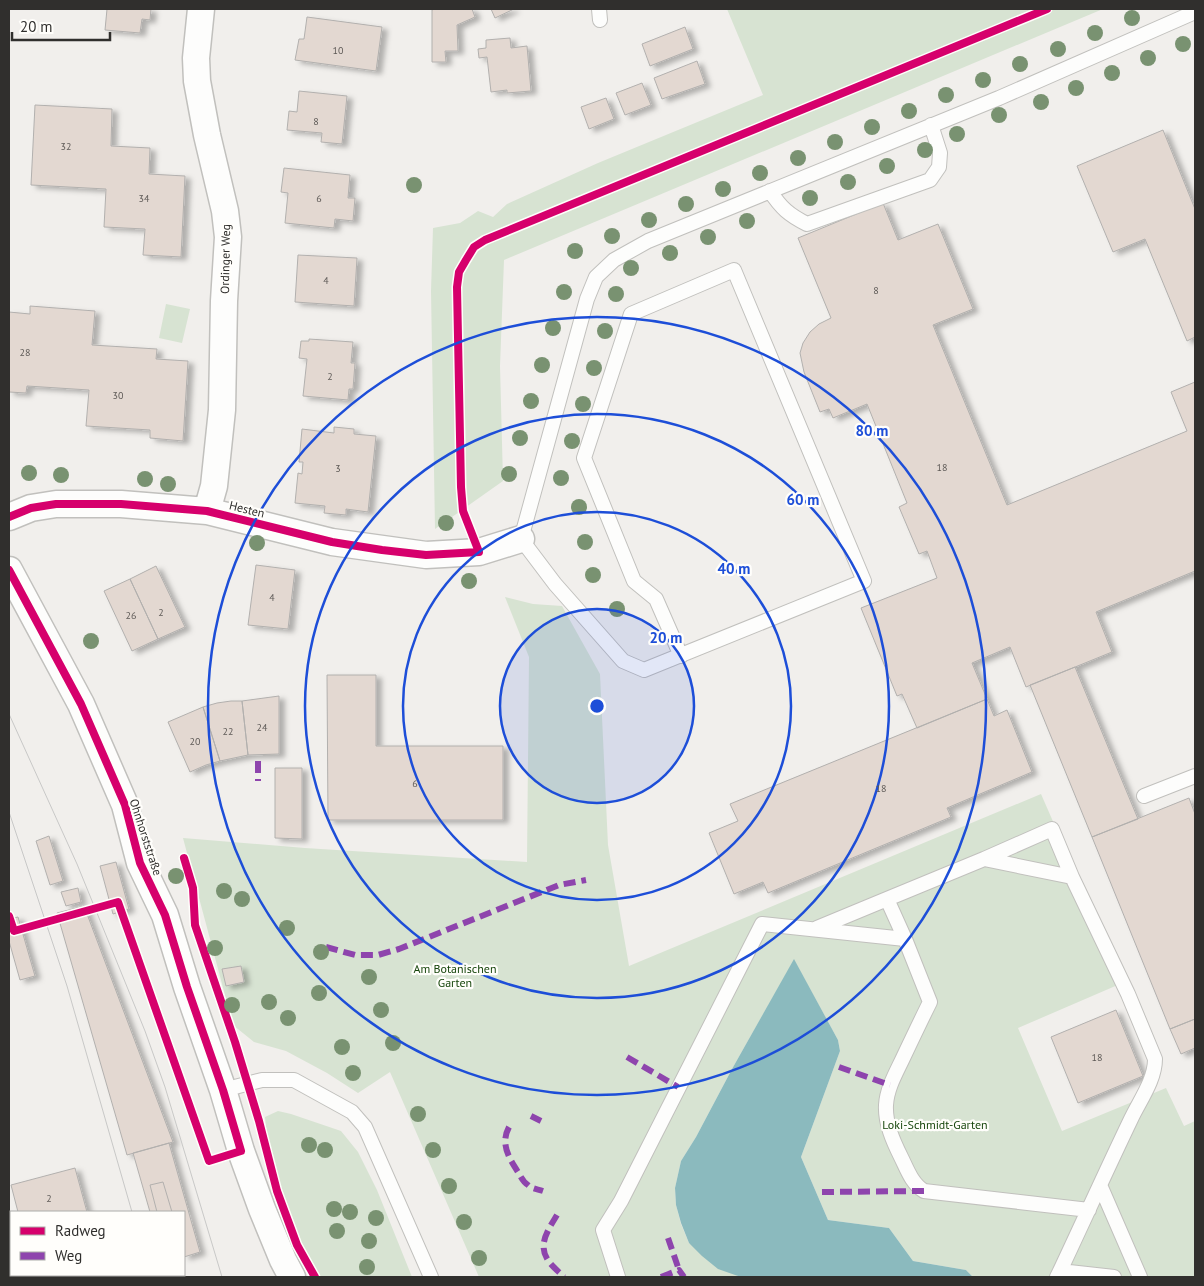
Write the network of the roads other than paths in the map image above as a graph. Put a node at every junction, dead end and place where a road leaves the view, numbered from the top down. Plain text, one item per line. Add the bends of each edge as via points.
1 (201, 9) edge
2 (1195, 12) edge
3 (931, 125) junction
4 (770, 191) junction
5 (207, 511) junction
6 (9, 517) edge
7 (521, 539) junction
8 (9, 570) edge
9 (681, 656) junction
10 (1195, 776) edge
11 (1144, 796) dead end
12 (984, 859) junction
13 (1072, 877) junction
14 (887, 899) junction
15 (814, 929) junction
16 (905, 938) junction
17 (223, 1090) junction
18 (1100, 1185) junction
19 (1089, 1210) junction
20 (1059, 1274) edge
21 (292, 1277) edge
22 (431, 1277) edge
23 (618, 1277) edge
24 (1114, 1277) edge
25 (1140, 1277) edge

1 - 5 street, Ordinger Weg via 197,81 228,237 222,410 214,486
2 - 3 lane
3 - 4 lane
3 - 4 lane via 940,153 938,167 930,180 807,224 790,215
4 - 7 lane via 648,241 614,260 596,277
5 - 6 street, Hesten via 121,504 56,504 31,508
5 - 7 street, Hesten via 332,542 426,555 479,552
7 - 9 lane via 555,584 624,661 644,670
8 - 17 street, Ohnhorststraße via 81,704 125,805 140,863 165,915
9 - 9 lane via 864,581 734,270 631,314 584,458 634,581 656,599
10 - 11 lane
12 - 13 lane
12 - 13 lane via 1052,829
12 - 14 lane
13 - 18 lane via 1155,1059 1153,1075
14 - 15 lane
14 - 16 lane
15 - 16 lane
15 - 23 lane via 762,924 621,1201 603,1230
16 - 19 lane via 930,1002 890,1085 886,1111 892,1138 915,1184 924,1191
17 - 21 street, Ohnhorststraße via 262,1209
17 - 22 lane via 262,1080 294,1080 352,1112 365,1127
18 - 19 lane
18 - 25 lane
19 - 20 lane
20 - 24 lane

